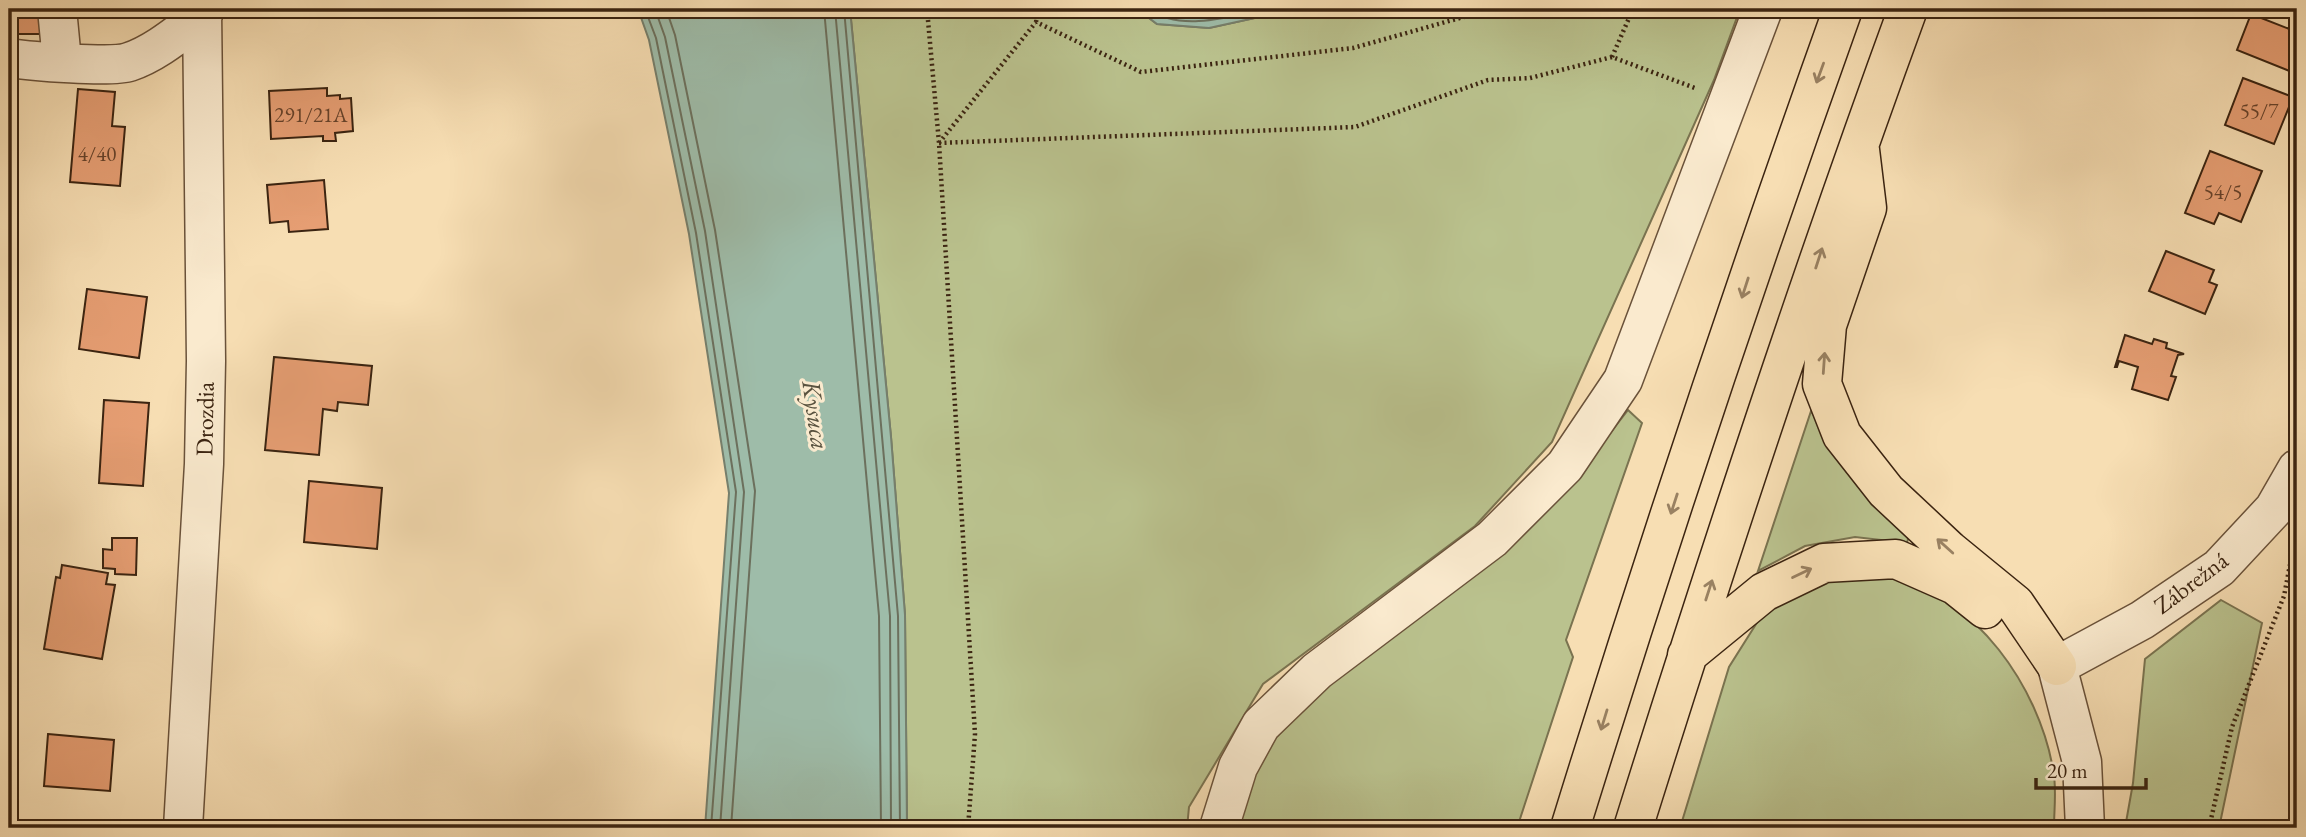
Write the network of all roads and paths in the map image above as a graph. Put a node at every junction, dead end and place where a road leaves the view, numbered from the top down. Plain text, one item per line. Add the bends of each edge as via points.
1 (57, 9) edge
2 (927, 9) edge
3 (1038, 9) edge
4 (1492, 9) edge
5 (1633, 9) edge
6 (1763, 9) edge
7 (1843, 9) edge
8 (1908, 9) edge
9 (202, 12) edge
10 (1036, 22) junction
11 (1612, 57) junction
12 (9, 58) edge
13 (62, 61) junction
14 (1728, 101) junction
15 (1859, 142) junction
16 (939, 143) junction
17 (2297, 469) edge
18 (2294, 543) dead end
19 (1687, 655) junction
20 (2057, 666) junction
21 (183, 828) edge
22 (968, 828) edge
23 (1219, 828) edge
24 (1570, 828) edge
25 (1633, 828) edge
26 (2085, 828) edge
27 (2209, 828) edge

1 - 13 street
2 - 16 path
3 - 10 path
4 - 10 path via 1353,48 1141,72
5 - 11 path
6 - 14 street
7 -> 24 main road via 1765,227
8 - 15 main road
9 - 13 street via 154,50 127,63
9 - 21 street, Drozdia via 204,451
10 - 16 path
11 - 14 path
11 - 16 path via 1530,78 1488,79 1355,127
12 - 13 street
14 - 23 street via 1623,380 1565,466 1492,539 1317,671 1261,725 1238,768
19 -> 15 main road
20 -> 15 main road via 2015,604 1886,491 1842,435 1822,384 1827,324 1867,208
16 - 22 path via 975,734
17 - 20 street, Zábrežná via 2274,509 2219,568 2142,620
18 - 27 path via 2284,596 2232,727
19 -> 20 main road via 1764,592 1824,563 1896,559 1955,585
19 - 25 main road
20 - 26 street via 2082,762

